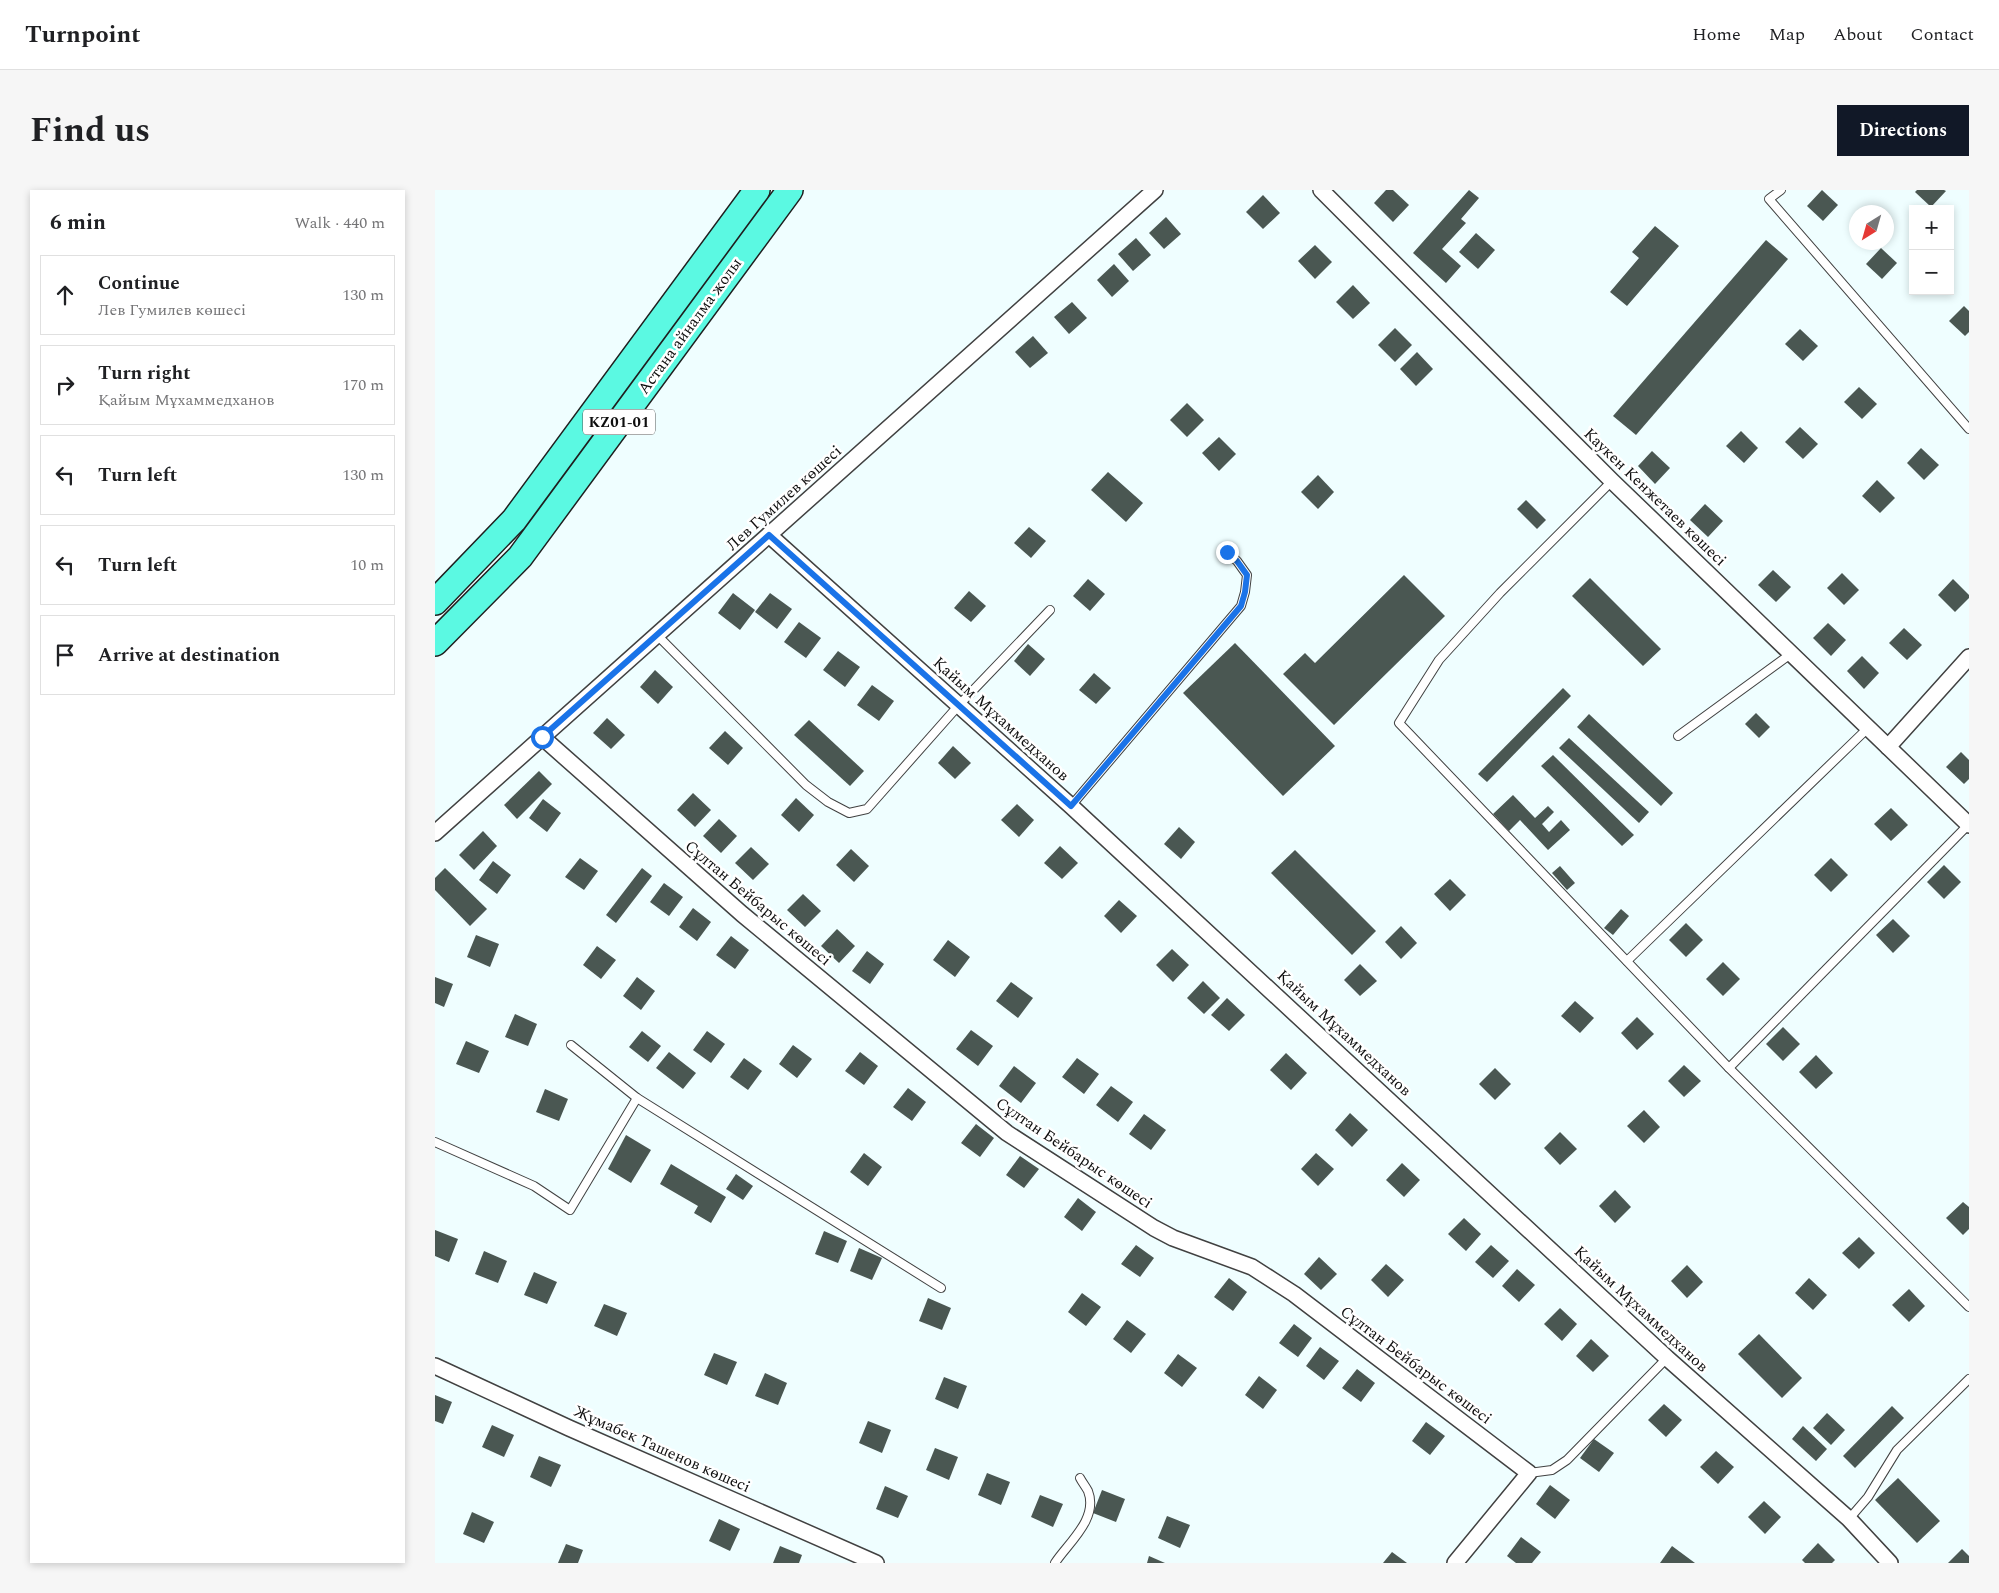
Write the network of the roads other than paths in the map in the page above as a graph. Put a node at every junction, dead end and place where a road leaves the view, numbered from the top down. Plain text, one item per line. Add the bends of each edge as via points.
1 (757, 190) edge
2 (790, 190) edge
3 (1155, 190) edge
4 (1321, 190) edge
5 (1781, 190) edge
6 (1969, 429) edge
7 (1612, 481) junction
8 (769, 535) junction
9 (1227, 552) dead end
10 (435, 602) edge
11 (1050, 610) dead end
12 (657, 635) junction
13 (435, 643) edge
14 (1792, 653) junction
15 (1969, 657) edge
16 (959, 704) junction
17 (1867, 728) junction
18 (1678, 736) dead end
19 (542, 737) junction
20 (1888, 747) junction
21 (1071, 806) junction
22 (1969, 824) edge
23 (435, 833) edge
24 (1627, 961) junction
25 (571, 1045) dead end
26 (1729, 1068) junction
27 (637, 1098) junction
28 (435, 1142) edge
29 (941, 1288) dead end
30 (1969, 1307) edge
31 (1667, 1358) junction
32 (435, 1366) edge
33 (1969, 1379) edge
34 (1529, 1473) junction
35 (1080, 1478) dead end
36 (1849, 1519) junction
37 (876, 1563) edge
38 (1055, 1563) edge
39 (1455, 1563) edge
40 (1890, 1563) edge

1 - 10 highway, Астана айналма жолы / KZ01-01 via 514,520
2 - 13 highway, Астана айналма жолы / KZ01-01 via 520,556
3 - 8 street, Лев Гумилев көшесі
4 - 7 street, Каукен Кенжетаев көшесі
5 - 6 lane via 1769,199
7 - 14 street, Каукен Кенжетаев көшесі
7 - 24 lane via 1500,593 1439,660 1399,723
8 - 12 street, Лев Гумилев көшесі
8 - 16 street, Қайым Мұхаммедханов
9 - 21 lane via 1247,575 1241,606
11 - 16 lane
12 - 16 lane via 806,784 828,802 849,813 867,809
12 - 19 street, Лев Гумилев көшесі
14 - 17 street, Каукен Кенжетаев көшесі
14 - 18 lane
15 - 20 street
16 - 21 street, Қайым Мұхаммедханов
17 - 20 street, Каукен Кенжетаев көшесі
17 - 24 lane
19 - 23 street, Лев Гумилев көшесі
19 - 34 street, Сұлтан Бейбарыс көшесі via 742,914 1007,1132 1154,1228 1253,1267 1294,1294
20 - 22 street, Каукен Кенжетаев көшесі
21 - 31 street, Қайым Мұхаммедханов
22 - 26 lane
24 - 26 lane
25 - 27 lane
26 - 30 lane
27 - 28 lane via 570,1210 534,1186
27 - 29 lane
31 - 34 lane via 1567,1460 1552,1470
31 - 36 street, Қайым Мұхаммедханов
32 - 37 street, Жұмабек Ташенов көшесі
33 - 36 lane via 1897,1450 1868,1497
34 - 39 street
35 - 38 lane via 1090,1500 1084,1526
36 - 40 street, Қайым Мұхаммедханов

